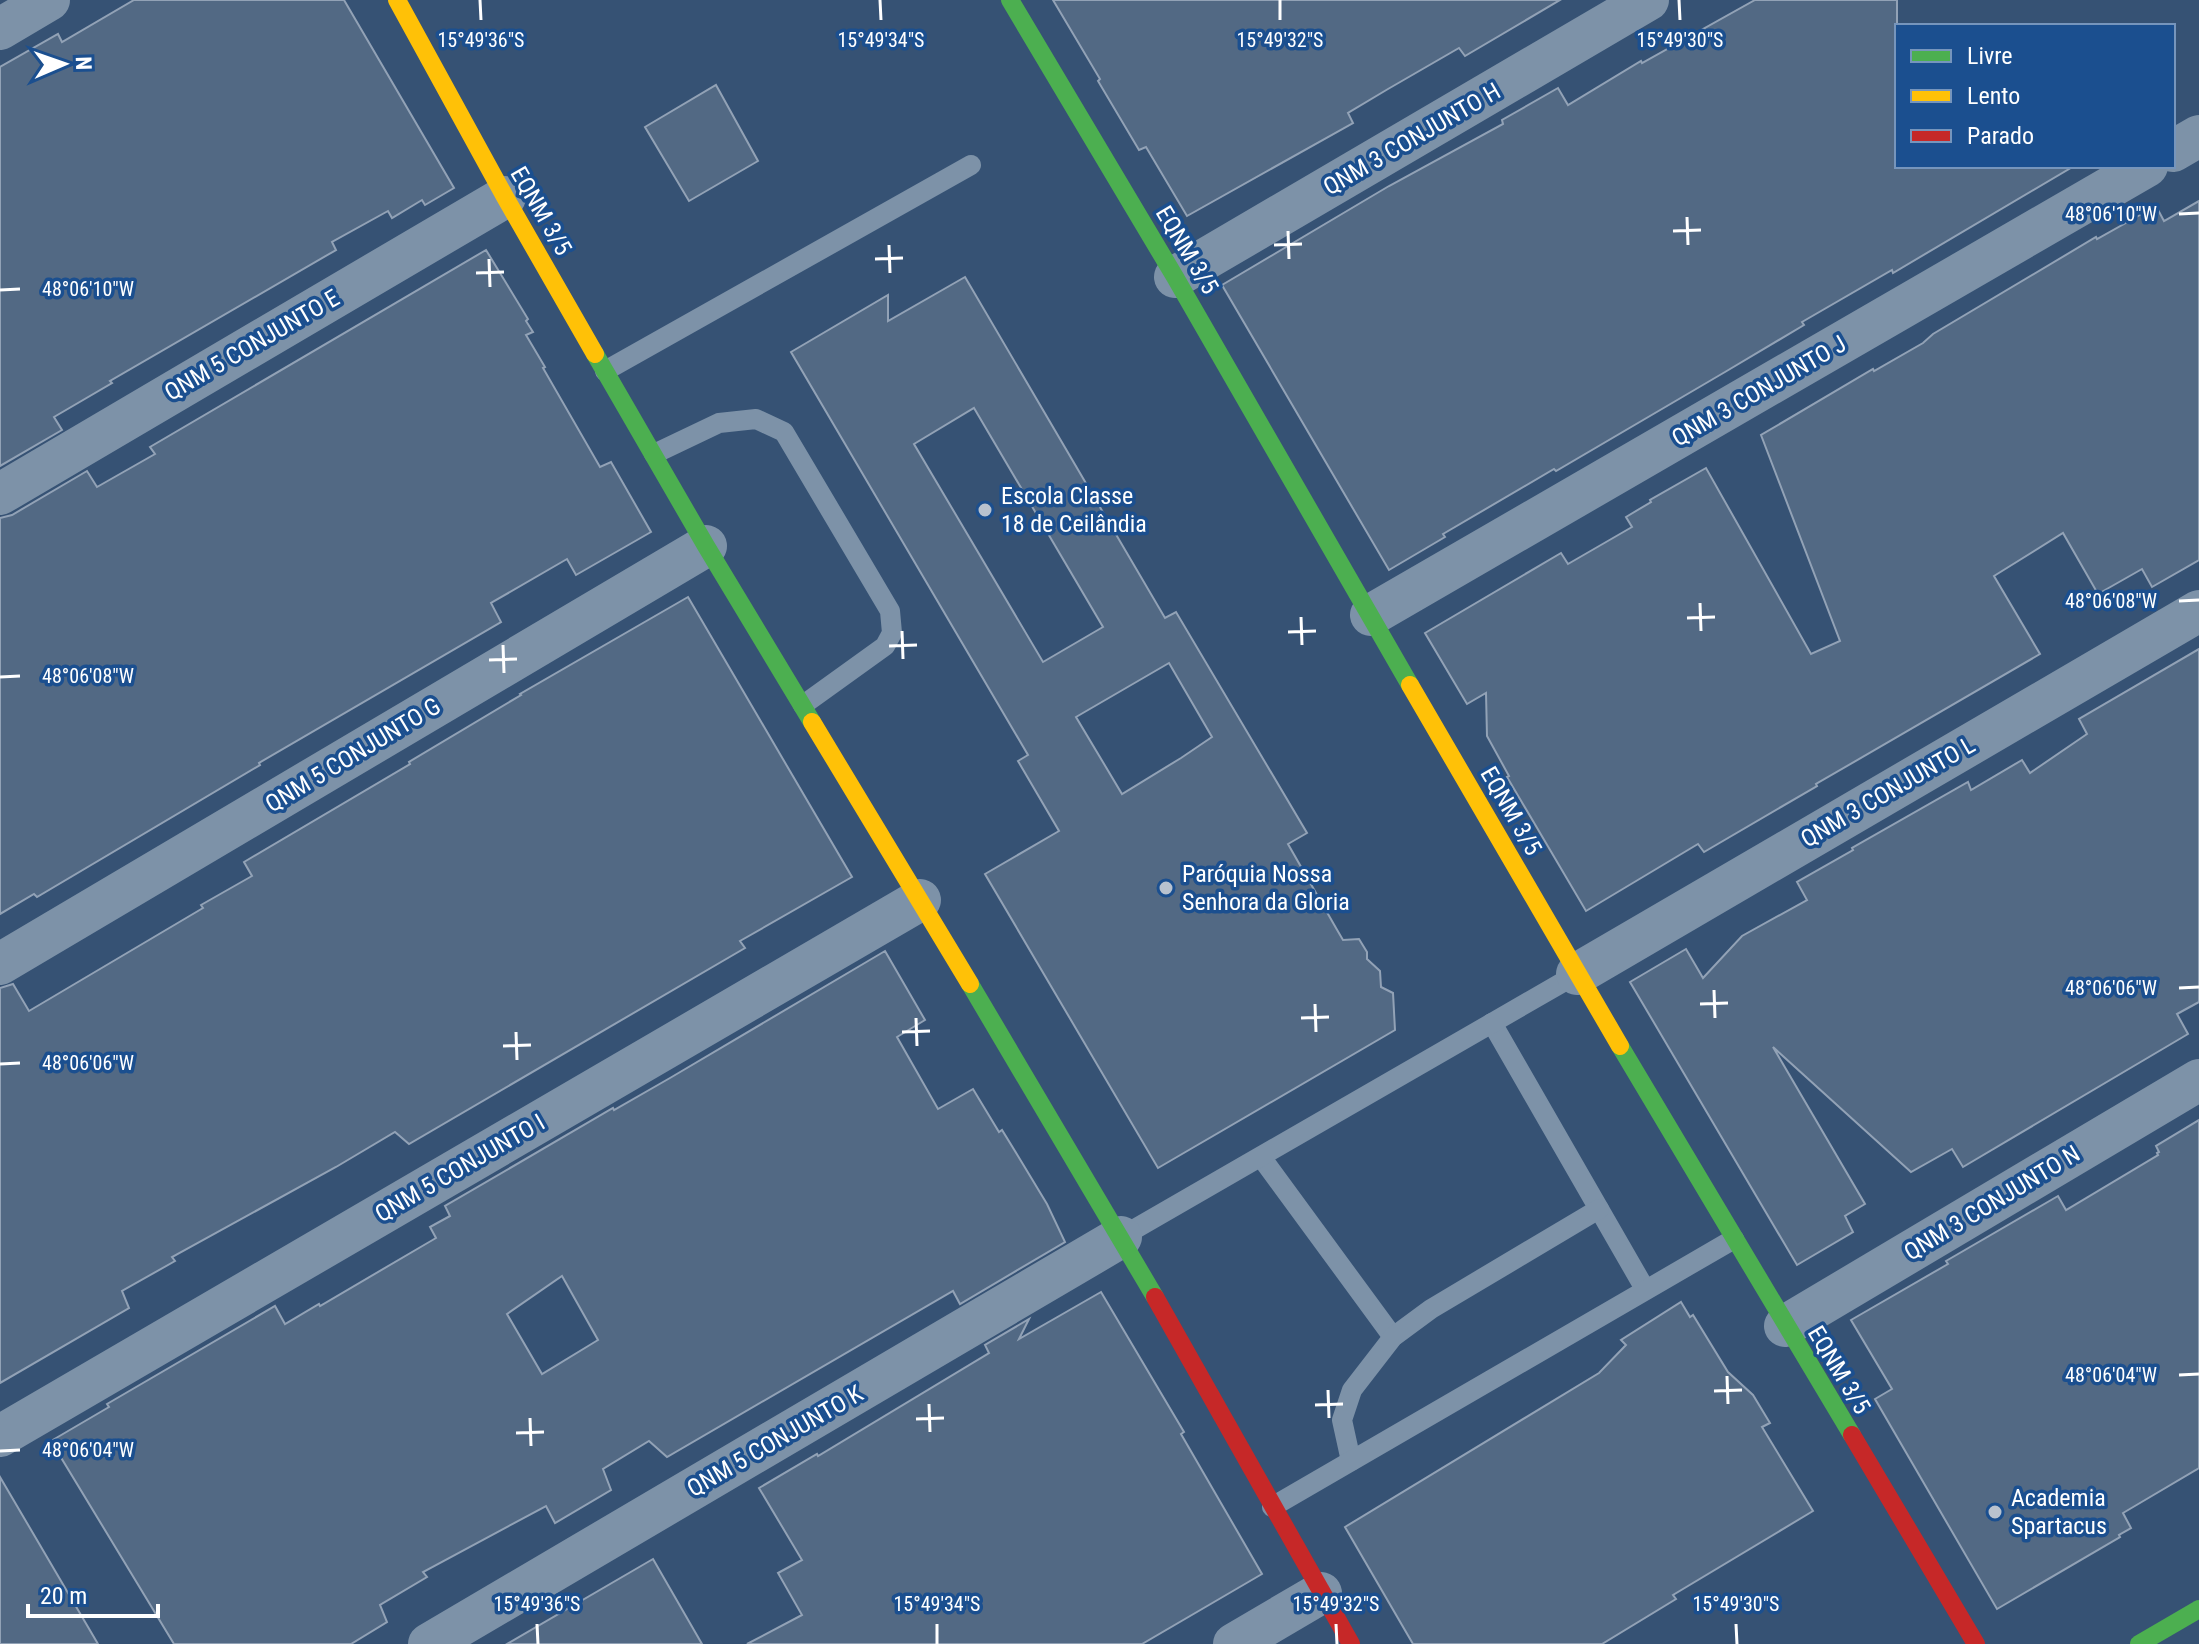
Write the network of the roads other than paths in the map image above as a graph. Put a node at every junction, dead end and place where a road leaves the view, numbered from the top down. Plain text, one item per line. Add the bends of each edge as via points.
1 (49, 0) edge
2 (397, 0) edge
3 (1010, 0) edge
4 (1648, 0) edge
5 (0, 29) edge
6 (2199, 136) edge
7 (2175, 150) edge
8 (971, 165) dead end
9 (2144, 168) edge
10 (505, 197) junction
11 (1175, 277) junction
12 (605, 371) junction
13 (654, 454) junction
14 (0, 494) edge
15 (706, 546) junction
16 (2199, 611) edge
17 (1371, 615) junction
18 (803, 705) junction
19 (920, 900) junction
20 (0, 964) edge
21 (1577, 974) junction
22 (1492, 1023) junction
23 (2199, 1080) edge
24 (1261, 1157) junction
25 (1599, 1209) junction
26 (1121, 1237) junction
27 (1734, 1239) junction
28 (1645, 1289) junction
29 (1785, 1326) junction
30 (1393, 1337) junction
31 (0, 1436) edge
32 (1351, 1461) junction
33 (1272, 1507) junction
34 (1321, 1593) junction
35 (2199, 1609) edge
36 (429, 1644) edge
37 (1234, 1644) edge
38 (1351, 1644) edge
39 (1976, 1644) edge
40 (2139, 1644) edge

1 - 5 street
2 - 10 street, EQNM 3/5
3 - 11 street, EQNM 3/5
4 - 11 street, QNM 3 CONJUNTO H
6 - 7 street
8 - 12 lane
9 - 17 street, QNM 3 CONJUNTO J
10 - 12 street, EQNM 3/5
10 - 14 street, QNM 5 CONJUNTO E
11 - 17 street, EQNM 3/5
12 - 13 street, EQNM 3/5
13 - 15 street, EQNM 3/5
13 - 18 lane via 719,423 756,419 784,432 792,444 890,611 892,633 885,646
15 - 18 street, EQNM 3/5
15 - 20 street, QNM 5 CONJUNTO G
16 - 21 street, QNM 3 CONJUNTO L
17 - 21 street, EQNM 3/5
18 - 19 street, EQNM 3/5
19 - 26 street, EQNM 3/5
19 - 31 street, QNM 5 CONJUNTO I
21 - 22 lane
21 - 27 street, EQNM 3/5
22 - 24 lane
22 - 25 lane
23 - 29 street, QNM 3 CONJUNTO N
24 - 26 lane
24 - 30 lane
25 - 28 lane
25 - 30 lane
26 - 33 street, EQNM 3/5
26 - 36 street, QNM 5 CONJUNTO K
27 - 28 lane
27 - 29 street, EQNM 3/5
28 - 32 lane
29 - 39 street, EQNM 3/5
30 - 32 lane via 1352,1390 1342,1420
32 - 33 lane
33 - 34 street, EQNM 3/5
34 - 37 street
34 - 38 street, EQNM 3/5
35 - 40 street

